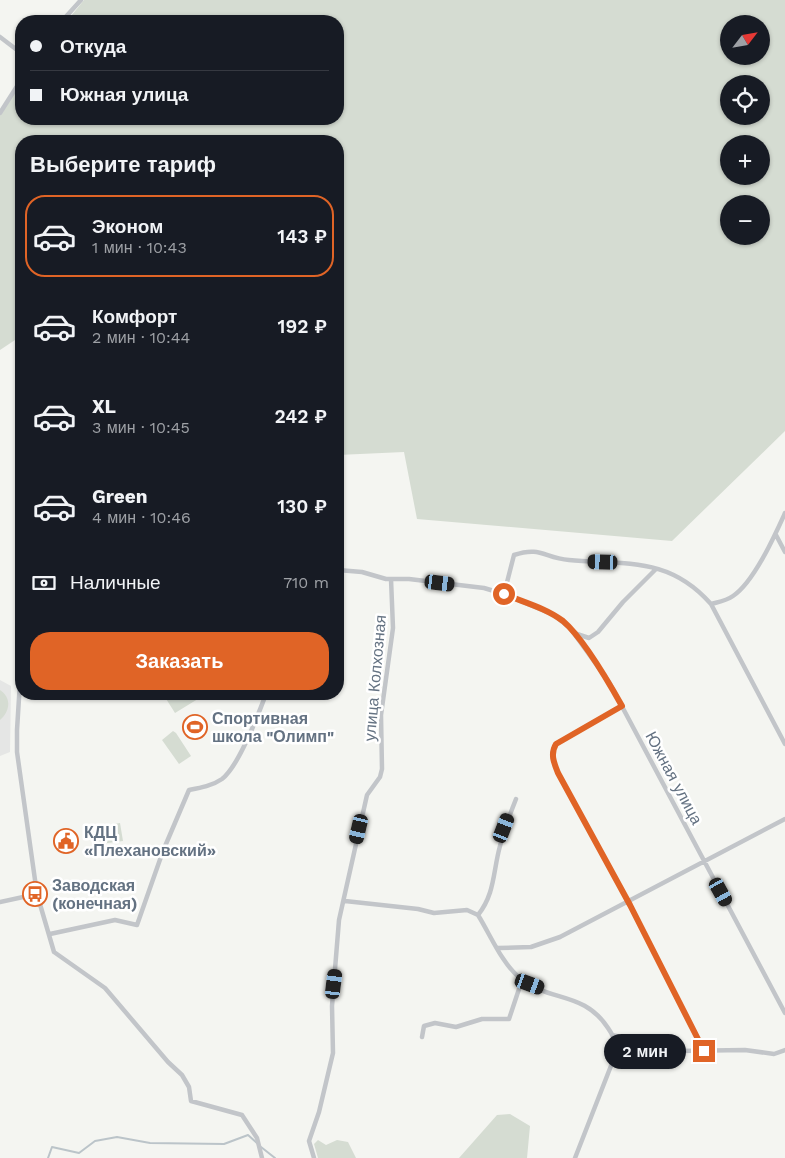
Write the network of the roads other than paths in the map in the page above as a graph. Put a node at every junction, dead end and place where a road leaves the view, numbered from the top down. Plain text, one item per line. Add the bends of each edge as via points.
1 (81, 0) edge
2 (67, 15) edge
3 (0, 37) edge
4 (15, 48) edge
5 (15, 89) edge
6 (0, 113) edge
7 (785, 513) edge
8 (776, 535) junction
9 (785, 552) edge
10 (656, 569) junction
11 (344, 570) edge
12 (391, 579) junction
13 (504, 594) junction
14 (710, 604) junction
15 (571, 630) junction
16 (19, 700) edge
17 (263, 700) edge
18 (622, 706) junction
19 (785, 744) edge
20 (516, 798) dead end
21 (785, 819) edge
22 (704, 861) junction
23 (37, 894) junction
24 (345, 901) junction
25 (627, 901) junction
26 (0, 902) edge
27 (478, 916) junction
28 (50, 934) junction
29 (498, 948) junction
30 (522, 980) junction
31 (785, 1013) edge
32 (612, 1035) junction
33 (422, 1037) dead end
34 (785, 1050) edge
35 (704, 1051) junction
36 (262, 1158) edge
37 (314, 1158) edge
38 (575, 1158) edge

1 - 2 street
3 - 4 street
5 - 6 street
7 - 8 street
8 - 9 street
8 - 14 street via 737,593
10 - 13 street via 639,563 567,560 530,550 514,555
10 - 14 street via 689,583
10 - 15 street via 598,632 589,638
11 - 12 street
12 - 13 street via 475,586
12 - 24 street, улица Колхозная via 394,628 383,697 382,769 368,795
13 - 15 street via 554,616
14 - 19 street
15 - 18 street, Южная улица via 609,682
16 - 23 street via 17,747
17 - 28 street via 228,773 213,784 189,790 137,925 118,920
18 - 22 street, Южная улица
18 - 25 street via 556,744 552,755 558,773
20 - 27 street via 500,845 492,889
21 - 22 street
22 - 25 street
22 - 31 street, Южная улица
23 - 26 street
23 - 28 street
24 - 27 street via 434,913 468,910
24 - 37 street, улица Колхозная via 336,938 333,1053 309,1141
25 - 29 street via 550,941 531,947
25 - 35 street
27 - 29 street
28 - 36 street via 54,952 106,988 185,1079 191,1101 242,1114 257,1138
29 - 30 street
30 - 32 street via 591,1008
30 - 33 street via 509,1019 482,1019 456,1027 429,1024 424,1026
32 - 35 street via 668,1050
32 - 38 street via 617,1047 615,1059
34 - 35 street via 774,1054 744,1050

